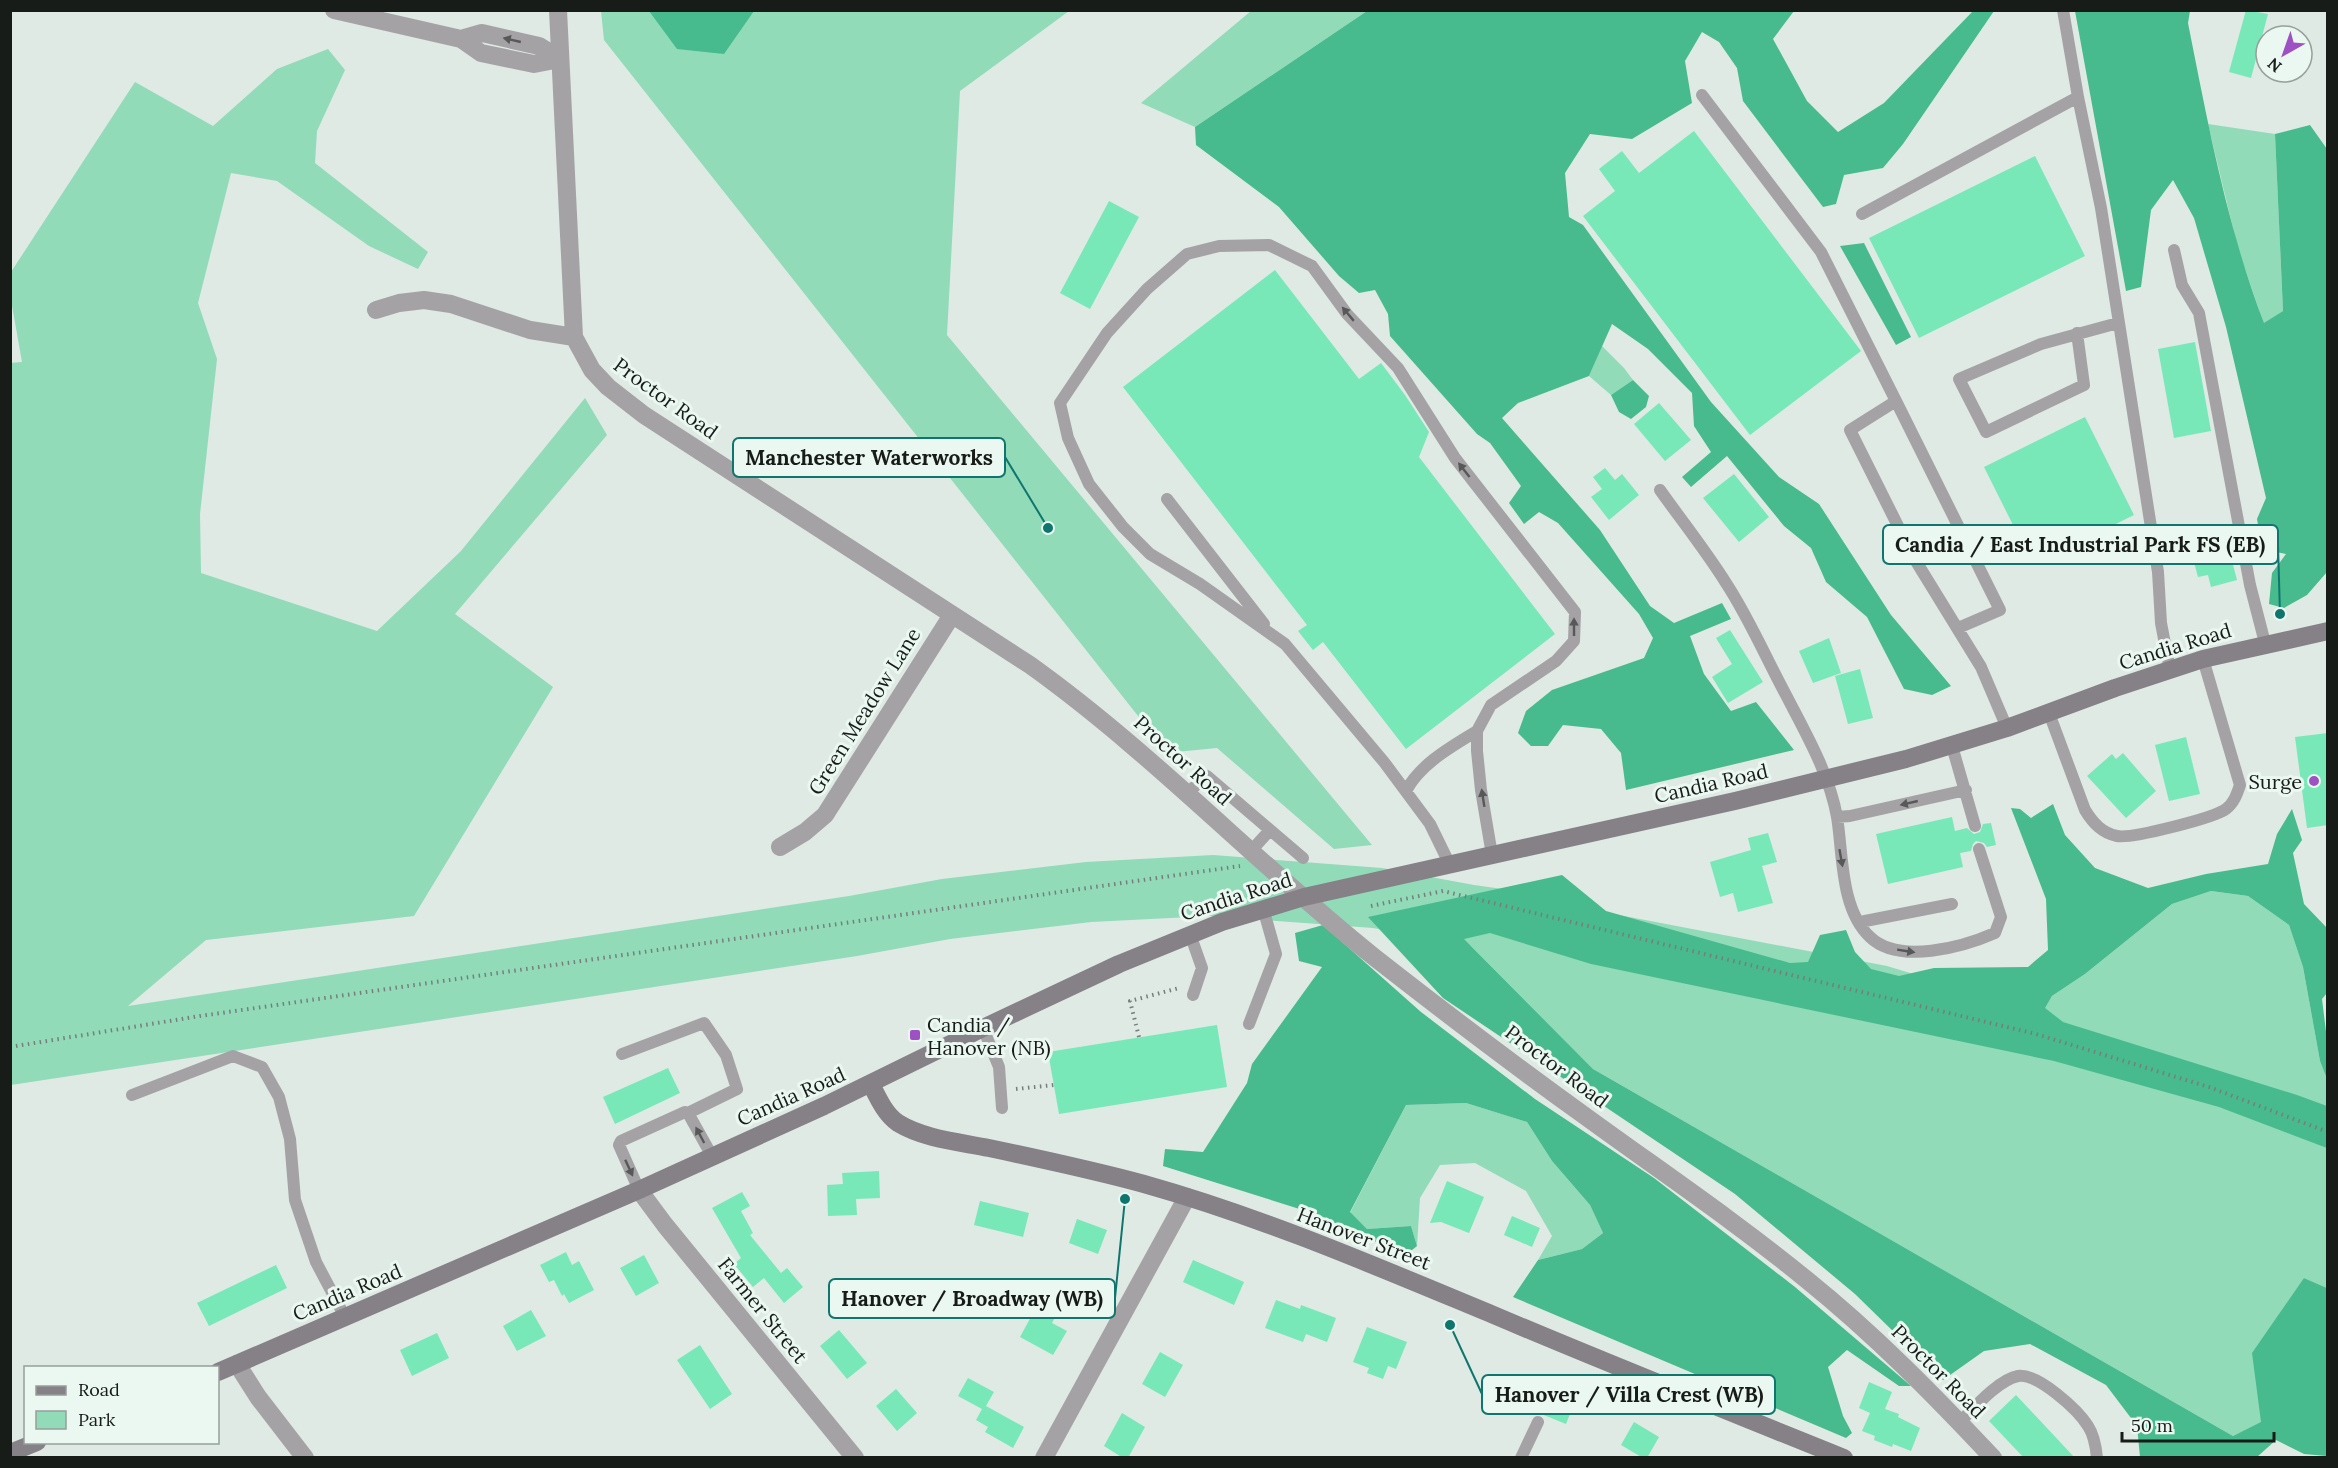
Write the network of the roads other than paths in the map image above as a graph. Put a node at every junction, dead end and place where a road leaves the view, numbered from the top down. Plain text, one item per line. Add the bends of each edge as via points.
1 (334, 10) edge
2 (558, 10) edge
3 (2063, 10) edge
4 (560, 59) junction
5 (1702, 95) dead end
6 (2078, 97) junction
7 (1862, 214) dead end
8 (2174, 250) dead end
9 (376, 310) dead end
10 (2118, 323) junction
11 (2077, 333) junction
12 (574, 337) junction
13 (1896, 401) junction
14 (1660, 490) dead end
15 (1167, 499) dead end
16 (952, 615) junction
17 (1958, 628) junction
18 (2328, 631) edge
19 (1272, 634) junction
20 (2265, 643) junction
21 (2203, 659) junction
22 (2170, 670) junction
23 (2049, 713) junction
24 (2007, 728) junction
25 (1477, 731) junction
26 (1952, 746) junction
27 (1827, 780) junction
28 (1966, 790) junction
29 (1406, 791) junction
30 (1187, 793) junction
31 (1837, 817) junction
32 (1975, 826) dead end
33 (1270, 830) junction
34 (780, 847) dead end
35 (1979, 849) dead end
36 (1492, 855) junction
37 (1246, 858) junction
38 (1303, 858) dead end
39 (1450, 864) junction
40 (1304, 897) junction
41 (1952, 904) dead end
42 (1263, 908) junction
43 (1860, 922) junction
44 (1190, 934) junction
45 (1195, 989) road end
46 (1249, 1024) dead end
47 (983, 1028) junction
48 (622, 1054) dead end
49 (871, 1084) junction
50 (132, 1095) dead end
51 (1002, 1108) dead end
52 (688, 1113) junction
53 (712, 1156) junction
54 (639, 1190) junction
55 (1187, 1197) junction
56 (345, 1317) junction
57 (237, 1364) junction
58 (219, 1372) edge
59 (1538, 1422) dead end
60 (1960, 1422) junction
61 (34, 1444) edge
62 (10, 1453) edge
63 (305, 1458) edge
64 (855, 1458) edge
65 (1044, 1458) edge
66 (1521, 1458) edge
67 (1844, 1458) edge
68 (1993, 1458) edge
69 (2097, 1458) edge

1 - 4 street via 462,39 481,52 534,64
2 - 4 street, Proctor Road
3 - 6 lane
4 - 12 street, Proctor Road
5 - 13 lane via 1821,252
6 - 7 lane
6 - 10 lane via 2101,208
8 - 20 lane via 2182,285 2199,313 2248,574
9 - 12 street via 424,300 452,304 530,330
10 - 11 lane
10 - 22 lane
11 - 11 lane via 2041,344 1959,380 1986,432 2084,385
12 - 16 street, Proctor Road via 592,370 644,415
13 - 17 lane via 2000,610
13 - 17 lane via 1850,430 1914,558
14 - 27 lane via 1727,583
15 - 19 lane
16 - 30 street, Proctor Road via 1066,690
16 - 34 street, Green Meadow Lane via 825,815
17 - 24 lane via 1982,667
18 - 20 main road, Candia Road
25 -> 19 lane via 1491,705 1556,661 1574,641 1575,612 1455,458 1398,368 1347,314 1312,266 1269,245 1219,246 1187,254 1147,289 1107,333 1060,403 1068,438 1089,484 1123,527 1150,554
19 - 29 lane via 1316,679
20 - 21 main road, Candia Road
21 - 22 main road, Candia Road
21 - 23 lane via 2240,785 2236,798 2226,809 2211,816 2126,838 2103,831 2092,822 2077,793
22 - 23 main road, Candia Road
23 - 24 main road, Candia Road
24 - 26 main road, Candia Road
25 - 29 lane via 1426,766
36 -> 25 lane via 1481,790
26 - 27 main road, Candia Road
26 - 28 lane
27 - 31 lane
27 - 36 main road, Candia Road
28 -> 31 lane
28 - 32 lane
29 - 39 lane via 1430,824
30 - 33 lane via 1207,776
30 - 37 street, Proctor Road
31 -> 43 lane via 1846,887
33 - 37 lane
33 - 38 lane
43 -> 35 lane via 1869,937 1884,947 1914,954 1978,941 1995,933 2001,917
36 - 39 main road, Candia Road
37 - 40 street, Proctor Road
39 - 40 main road, Candia Road
40 - 42 main road, Candia Road
40 - 60 street, Proctor Road via 1373,956 1782,1260 1880,1343
41 - 43 lane
42 - 44 main road, Candia Road
42 - 46 lane via 1276,954
44 - 45 lane via 1202,968
44 - 47 main road, Candia Road
47 - 49 main road, Candia Road
47 - 51 lane via 999,1067
48 - 52 lane via 704,1023 726,1055 737,1089
49 - 53 main road, Candia Road
49 - 55 main road, Hanover Street via 886,1111 906,1127 1083,1168
50 - 56 lane via 233,1056 262,1067 279,1097 291,1139 295,1200 316,1262
53 -> 52 lane
52 -> 54 lane via 621,1141 619,1145
53 - 54 main road, Candia Road
54 - 56 main road, Candia Road
54 - 64 street, Farmer Street
55 - 65 street
55 - 67 main road, Hanover Street via 1380,1267
56 - 57 main road, Candia Road
57 - 58 main road, Candia Road
57 - 63 street
59 - 66 lane
60 - 68 street, Proctor Road
60 - 69 lane via 2003,1383 2016,1376 2028,1376 2070,1406 2089,1427
61 - 62 main road

